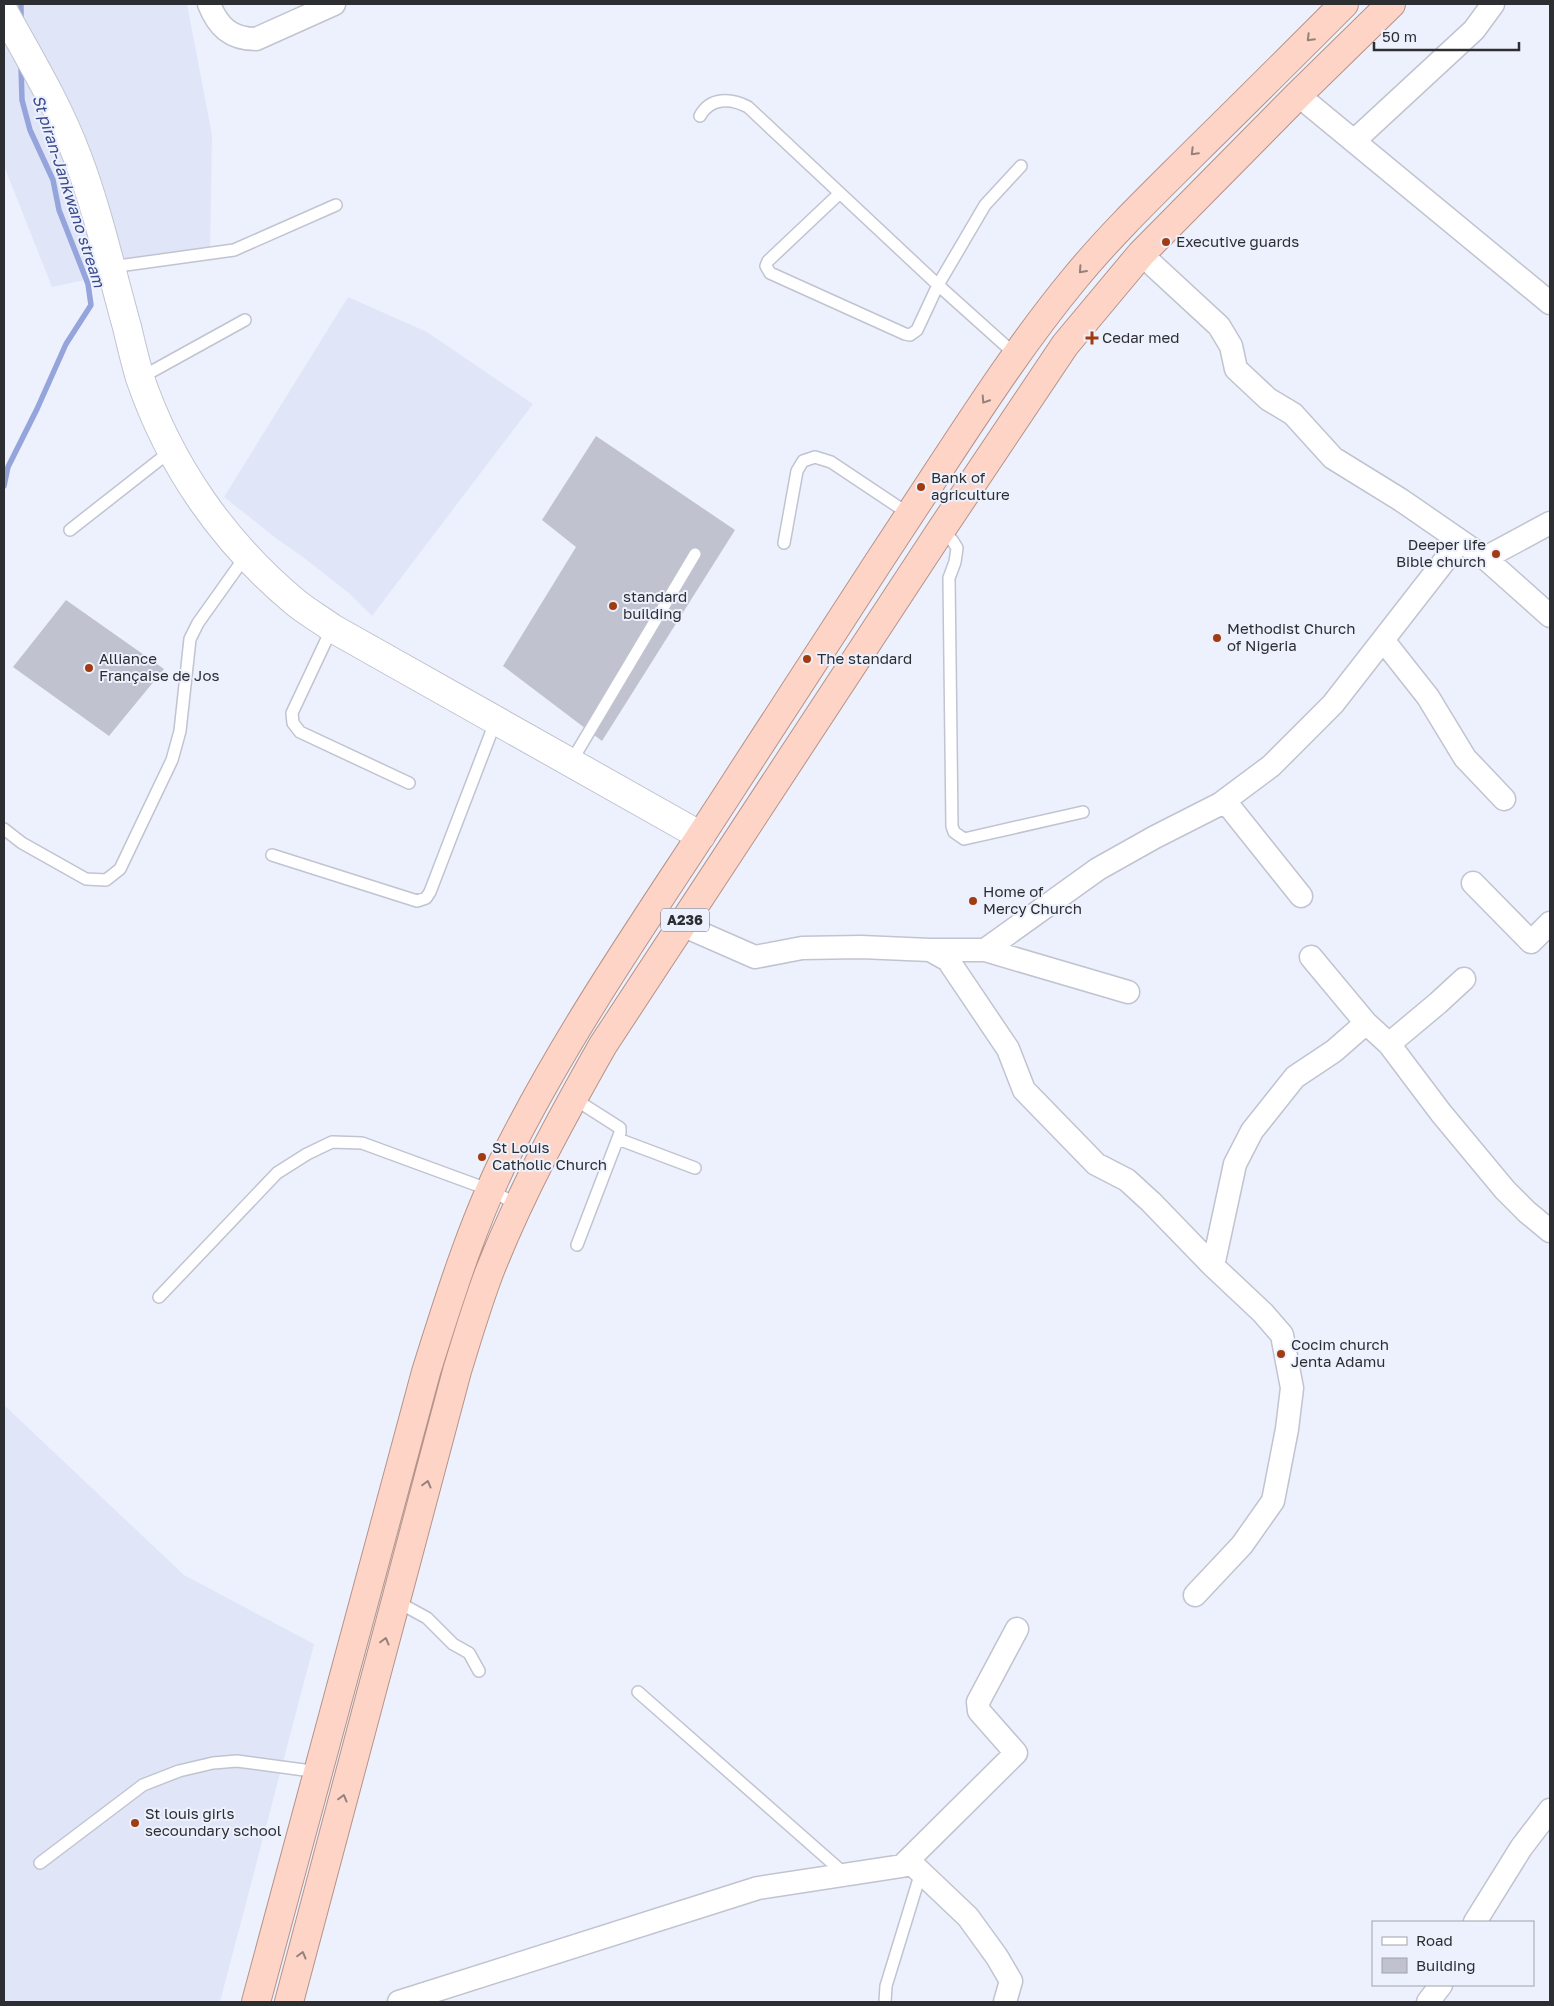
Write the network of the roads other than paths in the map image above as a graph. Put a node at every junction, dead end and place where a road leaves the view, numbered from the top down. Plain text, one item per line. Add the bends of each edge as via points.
1 (209, 4) edge
2 (334, 4) edge
3 (1344, 4) edge
4 (1392, 4) edge
5 (1493, 4) edge
6 (6, 16) edge
7 (1298, 94) junction
8 (700, 116) dead end
9 (1354, 141) junction
10 (1020, 166) dead end
11 (840, 193) junction
12 (336, 205) dead end
13 (1141, 254) junction
14 (111, 268) junction
15 (938, 285) junction
16 (1550, 303) edge
17 (246, 320) dead end
18 (1039, 324) junction
19 (1065, 345) junction
20 (1016, 355) junction
21 (140, 378) junction
22 (172, 450) junction
23 (909, 514) junction
24 (1550, 523) edge
25 (70, 530) dead end
26 (940, 532) junction
27 (1460, 541) junction
28 (784, 543) dead end
29 (695, 554) dead end
30 (245, 556) junction
31 (1486, 558) junction
32 (1550, 616) edge
33 (332, 628) junction
34 (1383, 640) junction
35 (496, 720) junction
36 (571, 762) junction
37 (409, 784) dead end
38 (1504, 799) dead end
39 (1224, 801) junction
40 (1083, 812) dead end
41 (4, 829) edge
42 (701, 836) junction
43 (272, 855) dead end
44 (1472, 883) dead end
45 (1301, 896) dead end
46 (1550, 923) edge
47 (682, 925) junction
48 (930, 950) junction
49 (985, 950) junction
50 (1311, 957) dead end
51 (1464, 979) dead end
52 (1128, 992) dead end
53 (1366, 1023) junction
54 (1389, 1044) junction
55 (573, 1098) junction
56 (618, 1139) junction
57 (695, 1168) dead end
58 (490, 1190) junction
59 (518, 1205) junction
60 (1550, 1231) edge
61 (577, 1245) dead end
62 (1213, 1266) junction
63 (160, 1297) dead end
64 (1195, 1595) dead end
65 (396, 1601) junction
66 (1017, 1629) dead end
67 (479, 1671) dead end
68 (638, 1692) dead end
69 (319, 1772) junction
70 (1550, 1810) edge
71 (40, 1863) dead end
72 (914, 1866) junction
73 (846, 1875) junction
74 (1476, 1921) edge
75 (1440, 1986) edge
76 (256, 2002) edge
77 (289, 2002) edge
78 (399, 2002) edge
79 (885, 2002) edge
80 (1005, 2002) edge
81 (1428, 2002) edge

1 - 2 street via 230,34 242,39 256,39
3 -> 18 highway, A236 via 1116,232
4 - 7 highway, A236
5 - 9 street via 1474,30
6 - 14 street via 31,58 77,156
7 - 9 street
7 - 13 highway, A236
8 - 11 lane via 704,108 717,101 732,101 748,107
9 - 16 street
10 - 15 lane via 985,205
11 - 15 lane
11 - 15 lane via 768,261 766,266 770,273 910,335 917,330
12 - 14 lane via 234,250
13 - 19 highway, A236
13 - 27 street via 1220,326 1232,346 1236,369 1268,399 1292,414 1333,458
14 - 21 street
15 - 20 lane
17 - 21 lane
18 - 19 highway
18 - 20 highway, A236
19 - 26 highway, A236
20 -> 23 highway, A236
21 - 22 street
22 - 25 lane
22 - 30 street via 207,509
23 - 26 highway
23 - 28 lane via 831,462 815,457 803,461 797,471
23 - 42 highway, A236
24 - 31 street
26 - 40 lane via 957,548 949,578 954,832 964,839
26 - 47 highway, A236
27 - 31 street
27 - 34 street
29 - 36 lane
30 - 33 street via 296,603
30 - 41 lane via 198,622 190,639 180,731 172,760 120,869 106,880 86,878 22,843
31 - 32 street
33 - 35 street
33 - 37 lane via 292,713 293,723 300,732
34 - 38 street via 1428,697 1465,758
34 - 39 street via 1333,704 1271,766
35 - 36 street
35 - 43 lane via 426,898 417,901
36 - 42 street
39 - 45 street
39 - 49 street via 1098,869
42 - 58 highway, A236 via 644,920 554,1065
44 - 46 street via 1531,942
47 - 48 street via 755,957 802,948
47 - 55 highway, A236 via 602,1045
48 - 49 street
48 - 62 street via 948,960 1008,1049 1024,1090 1096,1164 1127,1180
49 - 52 street
50 - 53 street
51 - 54 street
53 - 54 street
53 - 62 street via 1334,1051 1295,1077 1252,1131 1235,1164
54 - 60 street via 1505,1190
55 - 56 lane via 620,1128
55 - 59 highway, A236
56 - 57 lane
56 - 61 lane
58 - 59 lane
58 - 63 lane via 362,1143 332,1142 277,1173
58 - 69 highway, A236 via 466,1248 426,1372
65 -> 59 highway, A236 via 472,1322
62 - 64 street via 1263,1313 1282,1336 1292,1388 1273,1501 1242,1545
65 - 67 lane via 427,1618 453,1644 470,1653
77 -> 65 highway, A236
66 - 72 street via 978,1702 979,1711 1016,1753
68 - 73 lane
69 - 71 lane via 237,1761 179,1771 143,1785
69 - 76 highway, A236
70 - 74 street via 1521,1848
72 - 73 street
72 - 79 lane
72 - 80 street via 968,1917 998,1957 1011,1981
73 - 78 street via 758,1888
75 - 81 street

